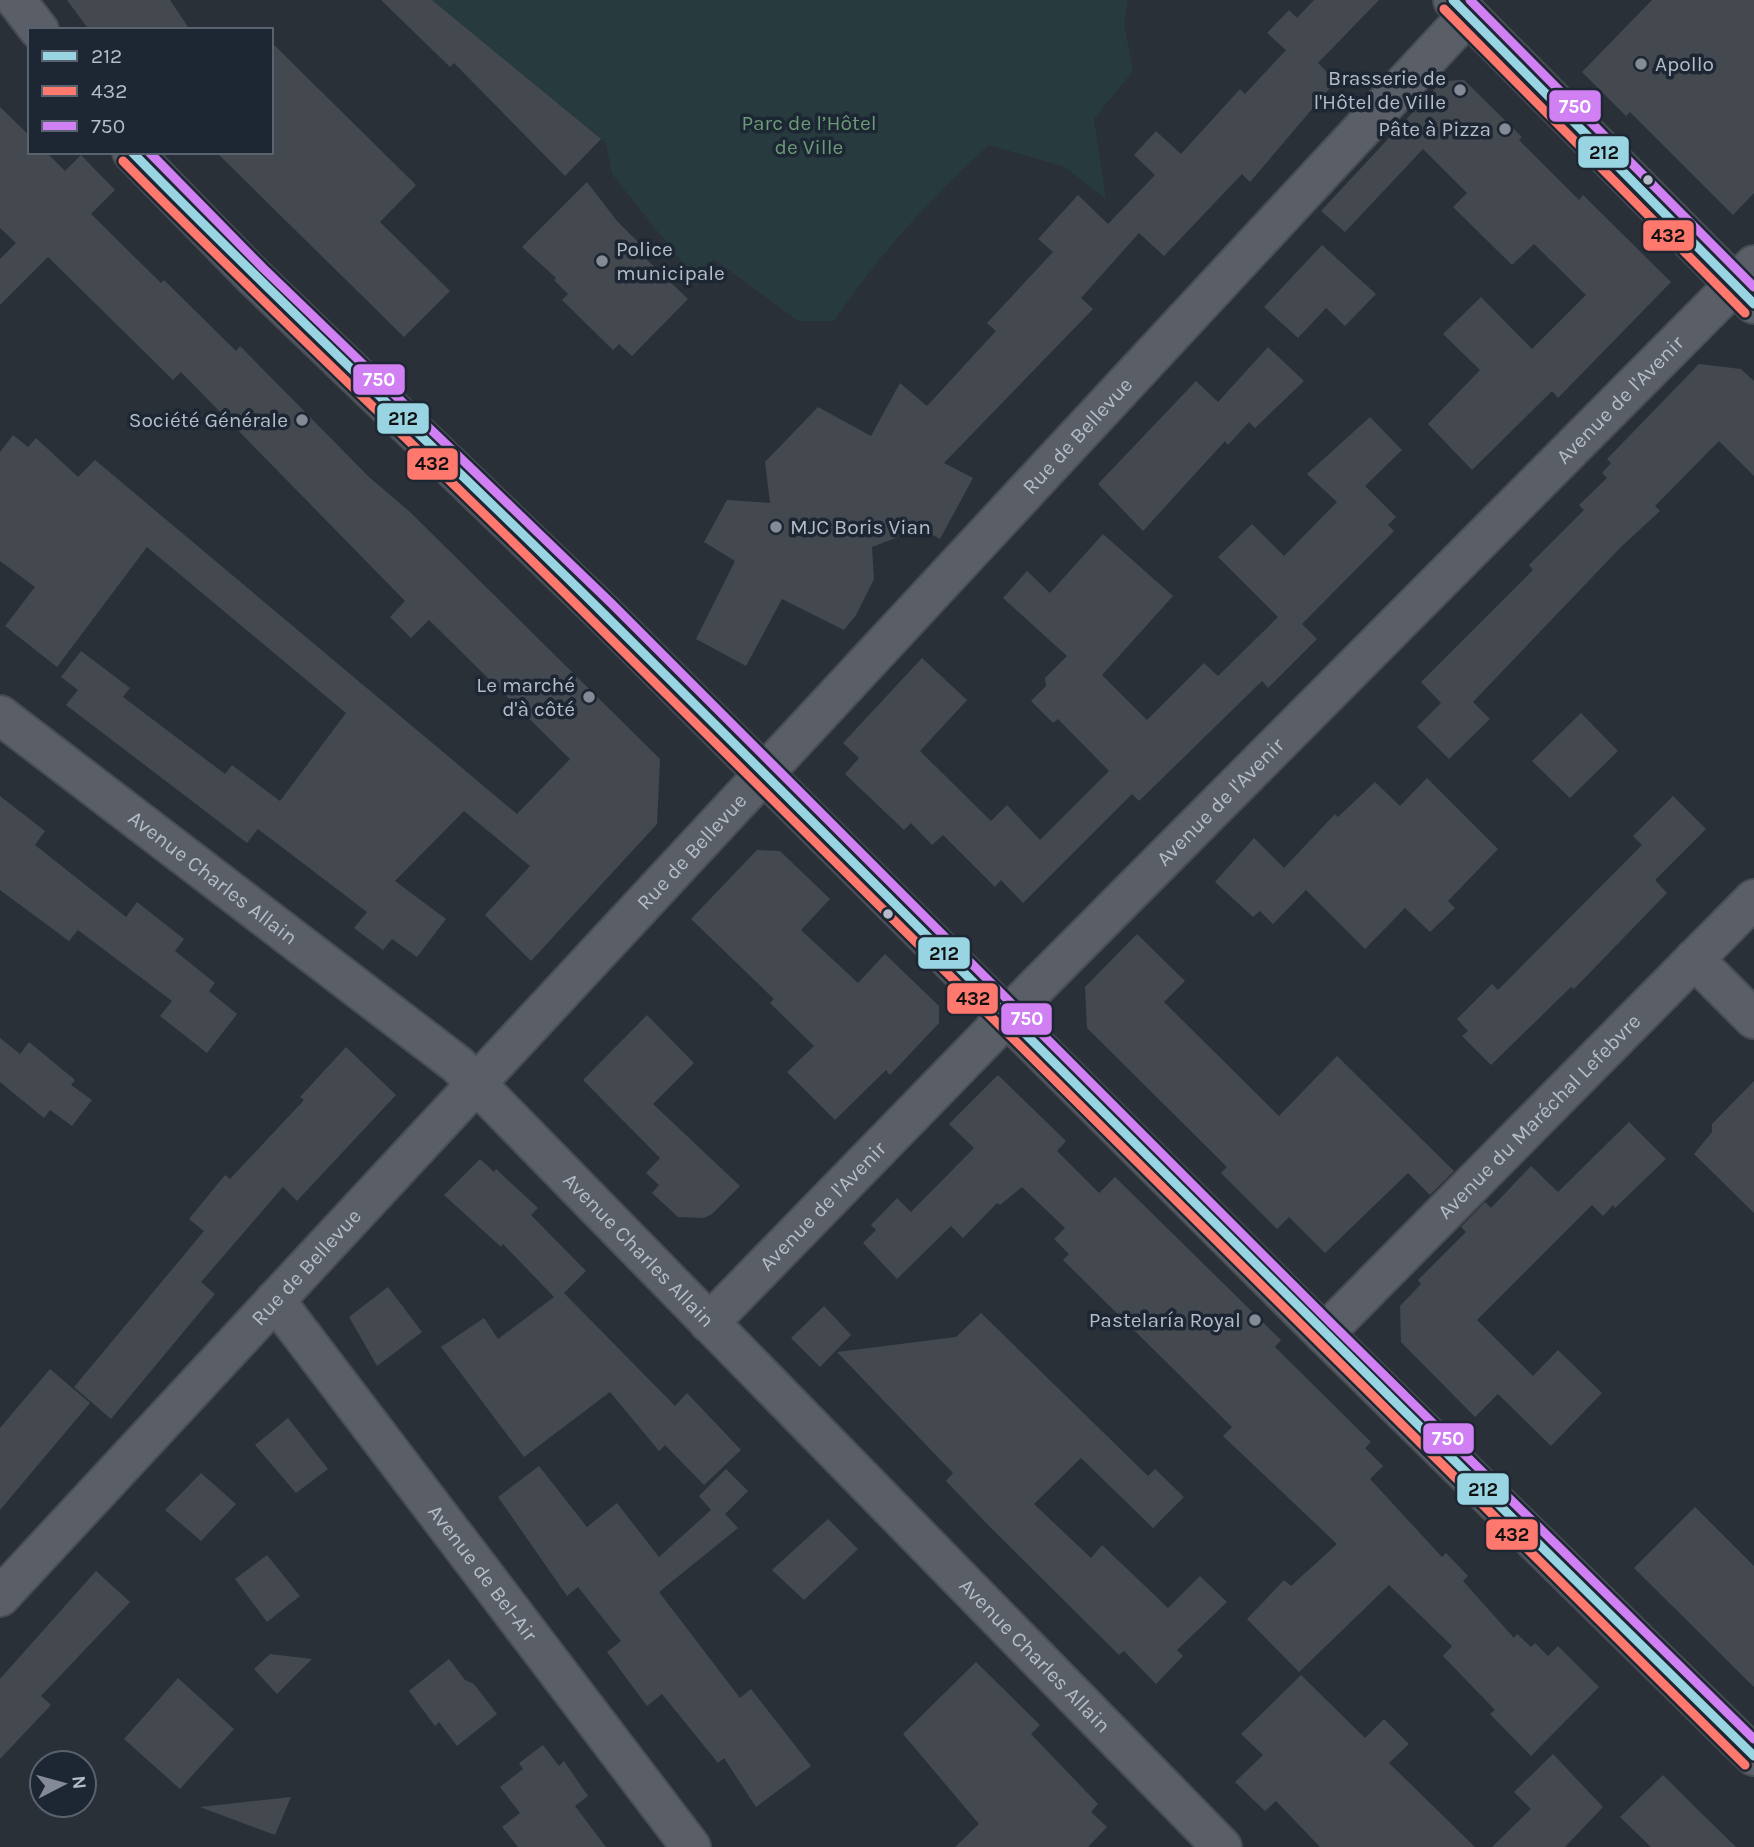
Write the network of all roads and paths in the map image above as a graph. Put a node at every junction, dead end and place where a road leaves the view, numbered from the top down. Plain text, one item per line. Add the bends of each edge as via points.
1 (16, 0) edge
2 (1461, 8) edge
3 (37, 28) edge
4 (134, 154) edge
5 (1747, 284) edge
6 (0, 715) edge
7 (766, 775) junction
8 (1754, 899) edge
9 (1694, 960) junction
10 (1008, 1017) junction
11 (1754, 1019) edge
12 (477, 1086) junction
13 (275, 1300) junction
14 (709, 1323) junction
15 (1324, 1334) junction
16 (0, 1597) edge
17 (1754, 1756) edge
18 (691, 1847) edge
19 (1222, 1847) edge

1 - 3 street
2 - 5 street
2 - 7 street, Rue de Bellevue
4 - 7 street via 254,277
5 - 10 street, Avenue de l'Avenir
6 - 12 street, Avenue Charles Allain via 458,1065
7 - 10 street
7 - 12 street, Rue de Bellevue
8 - 9 street, Avenue du Maréchal Lefebvre
9 - 11 street
9 - 15 street, Avenue du Maréchal Lefebvre
10 - 14 street, Avenue de l'Avenir
10 - 15 street
12 - 13 street, Rue de Bellevue
12 - 14 street, Avenue Charles Allain
13 - 16 street, Rue de Bellevue
13 - 18 street, Avenue de Bel-Air
14 - 19 street, Avenue Charles Allain
15 - 17 street

